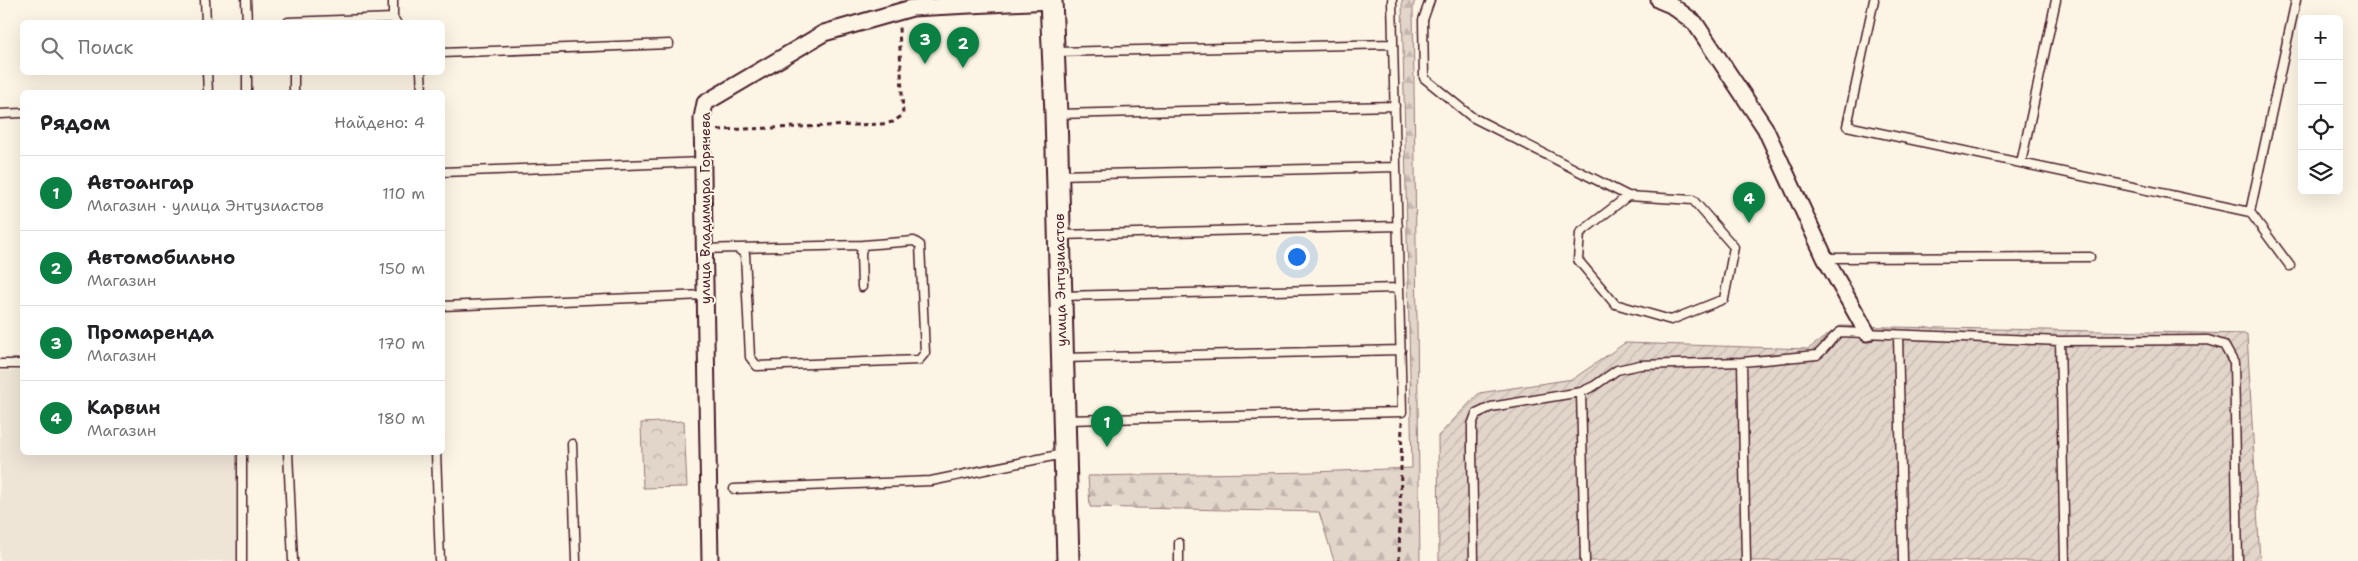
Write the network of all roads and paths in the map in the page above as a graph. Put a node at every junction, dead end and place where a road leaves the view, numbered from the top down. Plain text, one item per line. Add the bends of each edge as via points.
1 (205, 0) edge
2 (246, 0) edge
3 (393, 0) edge
4 (1392, 0) edge
5 (1430, 0) edge
6 (1659, 0) edge
7 (1874, 0) edge
8 (2056, 0) edge
9 (2296, 0) edge
10 (1051, 1) edge
11 (907, 6) edge
12 (206, 20) edge
13 (246, 20) edge
14 (395, 20) edge
15 (669, 44) dead end
16 (1393, 44) junction
17 (1054, 52) junction
18 (445, 53) edge
19 (207, 75) edge
20 (247, 75) edge
21 (294, 75) edge
22 (421, 75) edge
23 (208, 90) edge
24 (247, 90) edge
25 (294, 90) edge
26 (422, 90) edge
27 (1395, 106) junction
28 (20, 113) edge
29 (0, 114) edge
30 (1056, 114) junction
31 (702, 130) junction
32 (703, 162) junction
33 (2021, 163) junction
34 (1396, 167) junction
35 (445, 172) edge
36 (1058, 175) junction
37 (1628, 196) junction
38 (2250, 212) junction
39 (1398, 226) junction
40 (1058, 235) junction
41 (864, 245) junction
42 (704, 248) junction
43 (738, 248) junction
44 (2090, 257) dead end
45 (1825, 258) junction
46 (2290, 266) dead end
47 (862, 286) dead end
48 (1399, 288) junction
49 (705, 295) junction
50 (1060, 296) junction
51 (445, 306) edge
52 (1866, 332) junction
53 (1898, 334) junction
54 (2060, 341) junction
55 (1401, 350) junction
56 (1062, 358) junction
57 (1742, 362) junction
58 (0, 364) edge
59 (20, 364) edge
60 (1581, 392) junction
61 (1402, 412) junction
62 (1064, 420) junction
63 (572, 444) dead end
64 (1065, 454) junction
65 (242, 455) edge
66 (288, 455) edge
67 (436, 455) edge
68 (734, 489) dead end
69 (1178, 543) dead end
70 (242, 561) edge
71 (293, 561) edge
72 (440, 561) edge
73 (576, 561) edge
74 (710, 561) edge
75 (1068, 561) edge
76 (1179, 561) edge
77 (1399, 561) edge
78 (1474, 561) edge
79 (1585, 561) edge
80 (1746, 561) edge
81 (1903, 561) edge
82 (2065, 561) edge
83 (2238, 561) edge

1 - 12 lane
2 - 13 lane
3 - 14 lane
4 - 16 lane
5 - 37 lane via 1423,20 1424,78 1472,117
6 - 45 street via 1695,23 1765,128
7 - 33 lane via 1847,126
8 - 33 lane
9 - 38 lane
10 - 11 street, улица Владимира Горячева
10 - 17 main road, улица Энтузиастов
11 - 31 street, улица Владимира Горячева via 824,33 705,103
11 - 31 path via 903,115 893,122
15 - 18 lane
16 - 17 lane
16 - 27 lane
17 - 30 main road, улица Энтузиастов
19 - 23 lane
20 - 24 lane
21 - 25 lane
22 - 26 lane
27 - 30 lane
27 - 34 lane
28 - 29 lane
30 - 36 main road, улица Энтузиастов
31 - 32 street, улица Владимира Горячева
32 - 35 lane
32 - 42 street, улица Владимира Горячева
33 - 38 lane
34 - 36 lane
34 - 39 lane
36 - 40 main road, улица Энтузиастов
37 - 37 lane via 1692,200 1734,247 1724,299 1671,320 1615,304 1578,260 1580,233
38 - 46 lane
39 - 40 lane
39 - 48 lane
40 - 50 main road, улица Энтузиастов
41 - 43 lane
41 - 43 lane via 914,241 920,245 925,353 919,360 757,366 750,357 746,254
41 - 47 lane via 860,253
42 - 43 lane
42 - 49 street, улица Владимира Горячева
44 - 45 lane
45 - 52 street
48 - 50 lane
48 - 55 lane
49 - 51 lane
49 - 74 street, улица Владимира Горячева
50 - 56 main road, улица Энтузиастов
52 - 53 lane
52 - 57 lane via 1840,332 1817,355
53 - 54 lane
53 - 81 lane
54 - 82 lane
54 - 83 lane via 2208,340 2224,345 2234,363
55 - 56 lane
55 - 61 lane
56 - 62 main road, улица Энтузиастов
57 - 60 lane via 1640,365 1616,370
57 - 80 lane
58 - 59 lane
60 - 78 lane via 1491,407 1476,414 1472,425
60 - 79 lane
61 - 62 lane
61 - 77 path
62 - 64 main road, улица Энтузиастов
63 - 73 lane
64 - 68 lane via 931,481
64 - 75 main road, улица Энтузиастов
65 - 70 lane
66 - 71 lane
67 - 72 lane
69 - 76 lane

